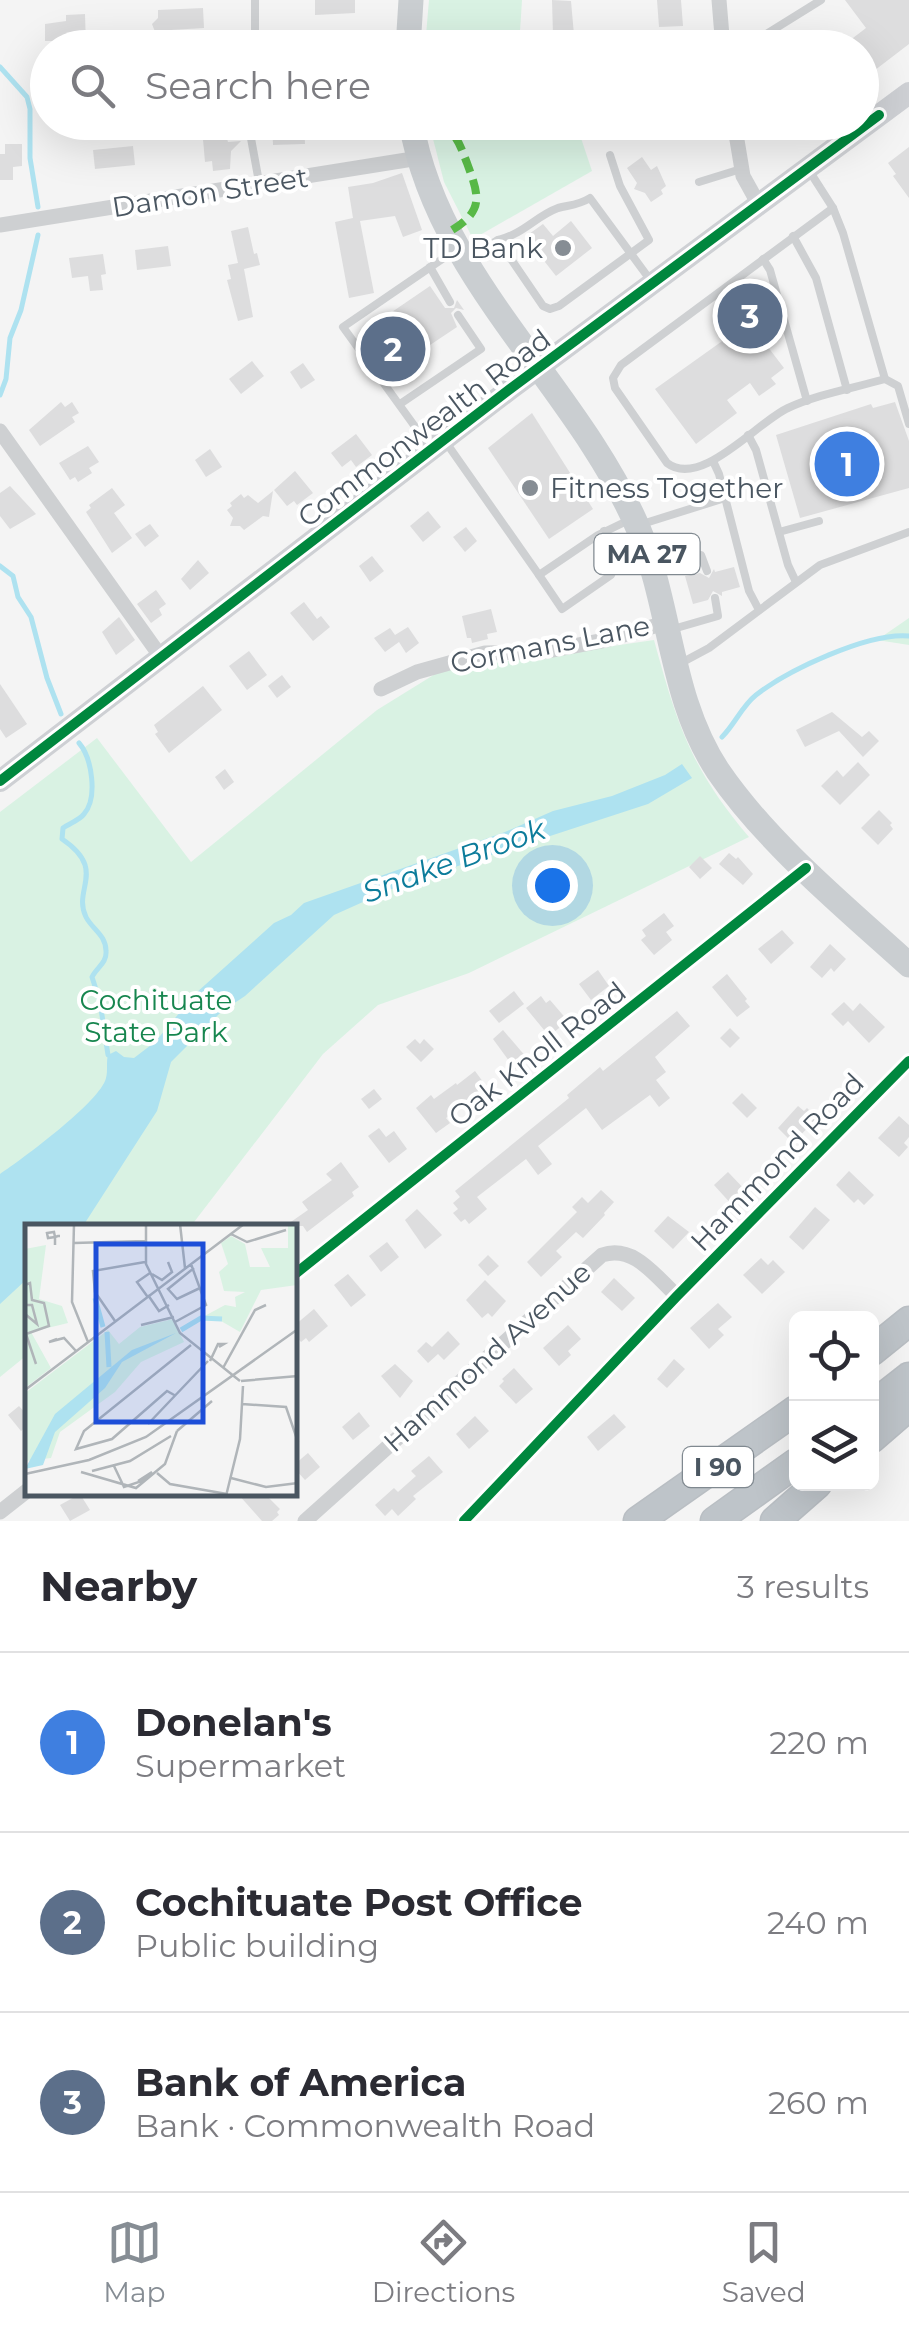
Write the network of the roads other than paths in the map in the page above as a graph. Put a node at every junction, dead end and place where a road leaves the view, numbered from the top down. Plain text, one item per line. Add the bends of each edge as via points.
1 (255, 0) edge
2 (410, 0) edge
3 (719, 0) edge
4 (821, 0) edge
5 (254, 30) edge
6 (409, 30) edge
7 (722, 30) edge
8 (773, 30) edge
9 (909, 93) edge
10 (879, 115) edge
11 (251, 140) edge
12 (415, 140) edge
13 (737, 140) edge
14 (846, 140) edge
15 (610, 155) dead end
16 (419, 158) junction
17 (741, 168) junction
18 (808, 168) junction
19 (699, 182) dead end
20 (260, 185) junction
21 (759, 205) junction
22 (833, 208) junction
23 (0, 224) edge
24 (793, 236) junction
25 (498, 240) junction
26 (631, 253) junction
27 (462, 254) junction
28 (762, 259) junction
29 (430, 267) junction
30 (653, 283) junction
31 (450, 302) dead end
32 (458, 315) dead end
33 (539, 368) junction
34 (886, 380) junction
35 (848, 390) junction
36 (807, 402) junction
37 (400, 404) junction
38 (909, 424) edge
39 (0, 430) edge
40 (748, 435) junction
41 (438, 444) junction
42 (713, 461) junction
43 (725, 498) junction
44 (636, 522) junction
45 (819, 522) dead end
46 (604, 531) junction
47 (779, 532) junction
48 (909, 532) edge
49 (652, 569) junction
50 (707, 570) dead end
51 (539, 576) junction
52 (796, 582) junction
53 (715, 598) dead end
54 (759, 610) junction
55 (666, 626) junction
56 (161, 657) junction
57 (674, 665) junction
58 (381, 689) dead end
59 (0, 782) edge
60 (806, 868) junction
61 (909, 964) edge
62 (909, 1061) edge
63 (298, 1272) edge
64 (677, 1296) junction
65 (909, 1321) edge
66 (879, 1345) edge
67 (909, 1376) edge
68 (878, 1401) edge
69 (909, 1406) edge
70 (789, 1415) edge
71 (879, 1432) edge
72 (789, 1468) edge
73 (809, 1491) edge
74 (25, 1492) edge
75 (0, 1512) edge
76 (305, 1521) edge
77 (464, 1521) edge
78 (638, 1521) edge
79 (716, 1521) edge
80 (774, 1521) edge

1 - 5 lane
2 - 6 main road
3 - 7 street
4 - 8 lane
9 - 10 main road, Commonwealth Road
11 - 20 lane
12 - 16 main road, MA 27
13 - 17 street
14 - 18 main road, Commonwealth Road
15 - 26 lane via 649,240
16 - 20 street, Damon Street
16 - 27 main road, MA 27
17 - 19 lane
17 - 21 street
18 - 21 main road, Commonwealth Road
18 - 22 lane
20 - 23 street, Damon Street
21 - 30 main road, Commonwealth Road
22 - 24 lane
22 - 34 lane
24 - 28 lane
24 - 35 lane via 816,278
25 - 26 lane via 590,198
25 - 26 lane via 550,310
25 - 27 lane
26 - 30 lane
27 - 29 lane
27 - 33 main road, MA 27
28 - 36 lane
28 - 42 lane via 621,365 613,378 670,466 689,469
29 - 31 lane
29 - 37 lane via 343,327
30 - 33 main road, Commonwealth Road
32 - 37 lane via 481,349
33 - 41 main road, Commonwealth Road
33 - 44 main road, MA 27
34 - 35 lane
34 - 38 lane via 898,386
35 - 36 lane
36 - 40 lane via 784,409
37 - 41 lane
39 - 56 street
40 - 42 lane
40 - 47 lane
41 - 51 lane
41 - 56 main road, Commonwealth Road
42 - 43 lane
43 - 44 lane
43 - 54 lane
44 - 46 lane
44 - 49 main road, MA 27
45 - 47 lane
46 - 51 lane
46 - 51 lane via 616,558 611,576 562,608
47 - 52 lane
48 - 52 lane via 828,561
49 - 50 lane via 702,555
49 - 55 main road, MA 27
52 - 54 lane
53 - 55 lane via 718,616
54 - 57 lane
55 - 57 main road, MA 27
55 - 58 street, Cormans Lane via 541,652 485,653
56 - 59 main road, Commonwealth Road
57 - 60 main road, MA 27 via 712,760
60 - 61 main road, MA 27
60 - 63 street, Oak Knoll Road
62 - 64 street, Hammond Road
64 - 76 street, Hammond Avenue via 635,1257 602,1256
64 - 77 street, Hammond Road
65 - 66 highway
67 - 68 highway
69 - 71 highway
70 - 78 highway, I 90
72 - 79 highway, I 90
73 - 80 highway
74 - 75 street

